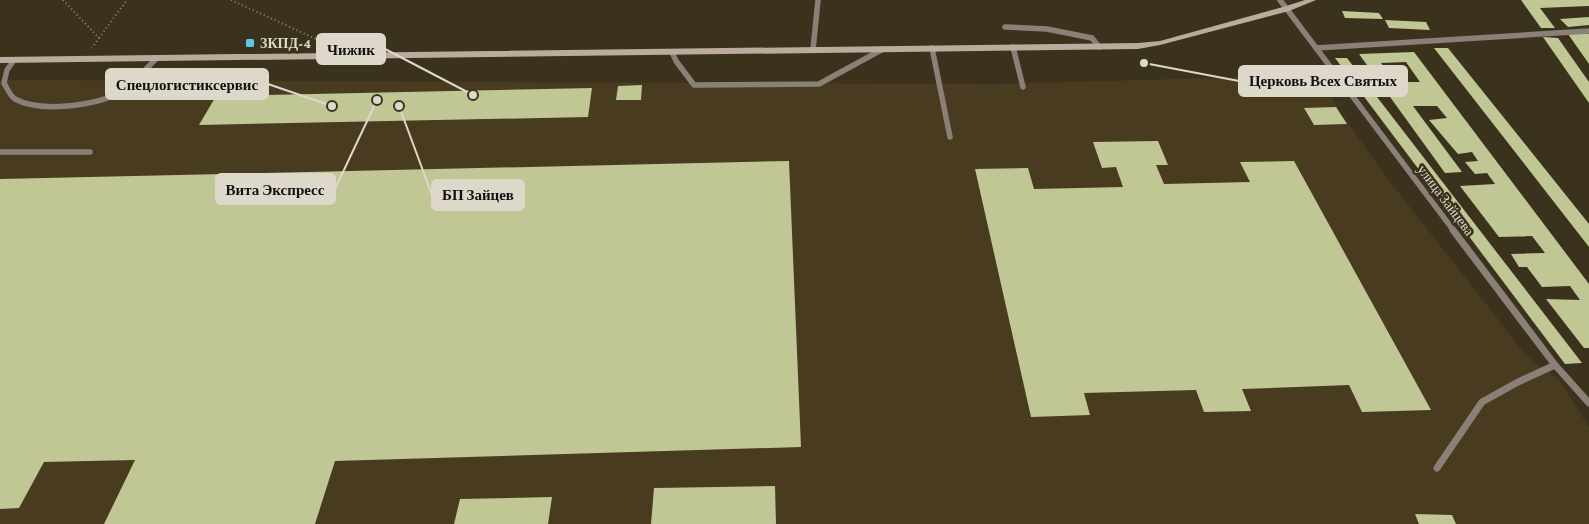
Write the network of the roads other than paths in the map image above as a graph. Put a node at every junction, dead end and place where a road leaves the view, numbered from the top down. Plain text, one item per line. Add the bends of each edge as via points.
1 (818, 0) edge
2 (1280, 0) edge
3 (1312, 0) edge
4 (1286, 9) junction
5 (1005, 28) dead end
6 (1589, 31) edge
7 (1013, 47) junction
8 (1098, 47) junction
9 (932, 48) junction
10 (1316, 48) junction
11 (883, 49) junction
12 (813, 50) junction
13 (672, 52) junction
14 (157, 58) junction
15 (0, 60) edge
16 (14, 60) junction
17 (1023, 87) dead end
18 (950, 137) dead end
19 (0, 152) edge
20 (90, 152) dead end
21 (1555, 365) junction
22 (1589, 403) edge
23 (1437, 468) dead end

1 - 12 lane
2 - 4 lane, улица Зайцева
3 - 4 street
4 - 8 street via 1160,44
4 - 10 lane, улица Зайцева
5 - 8 lane via 1046,29 1092,38
6 - 10 lane
7 - 8 street
7 - 9 street
7 - 17 lane
9 - 11 street
9 - 18 lane
10 - 21 lane, улица Зайцева
11 - 12 street
11 - 13 lane via 819,84 694,85
12 - 13 street
13 - 14 street
14 - 16 street
14 - 16 lane via 124,90 103,100 67,105 32,105 13,98 4,83
15 - 16 street
19 - 20 lane
21 - 22 lane, улица Зайцева
21 - 23 lane via 1482,402

